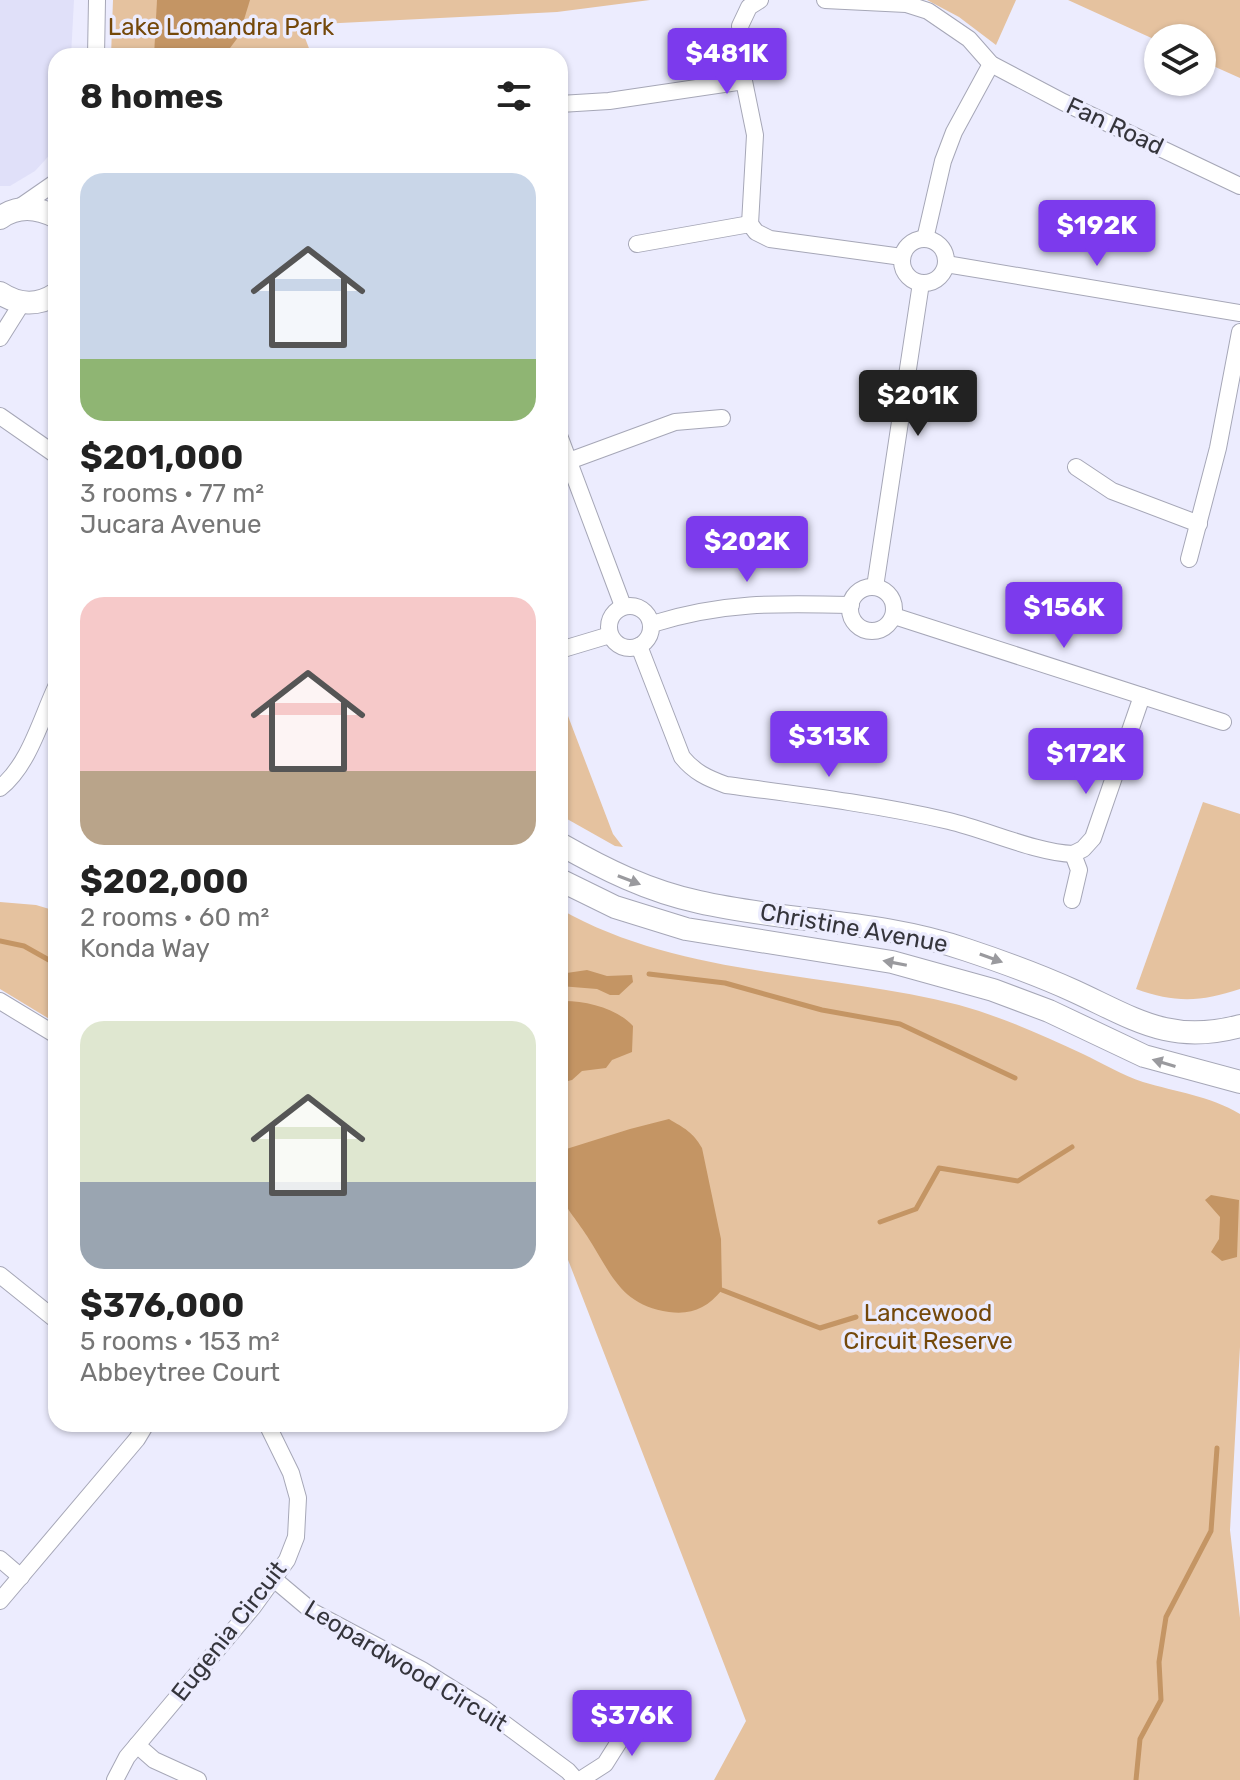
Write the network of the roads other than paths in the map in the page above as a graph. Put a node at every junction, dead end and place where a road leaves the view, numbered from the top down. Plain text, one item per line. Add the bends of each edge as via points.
1 (97, 0) edge
2 (760, 0) edge
3 (825, 0) edge
4 (96, 48) edge
5 (991, 64) junction
6 (744, 81) junction
7 (568, 104) edge
8 (1240, 186) edge
9 (48, 187) edge
10 (5, 214) edge
11 (48, 214) edge
12 (750, 224) junction
13 (925, 239) junction
14 (637, 244) dead end
15 (902, 257) junction
16 (946, 264) junction
17 (921, 283) junction
18 (0, 293) edge
19 (43, 301) edge
20 (1240, 313) edge
21 (1240, 332) edge
22 (0, 338) edge
23 (0, 416) edge
24 (722, 418) dead end
25 (48, 449) edge
26 (569, 461) joint
27 (1076, 467) dead end
28 (1199, 524) junction
29 (1189, 559) dead end
30 (875, 587) junction
31 (851, 605) junction
32 (623, 606) junction
33 (894, 616) junction
34 (652, 624) junction
35 (610, 635) junction
36 (639, 646) junction
37 (568, 648) edge
38 (1142, 696) junction
39 (48, 704) edge
40 (1223, 722) dead end
41 (0, 788) edge
42 (568, 848) edge
43 (1073, 854) junction
44 (568, 884) edge
45 (1072, 900) dead end
46 (0, 1001) edge
47 (1240, 1026) edge
48 (48, 1030) edge
49 (1240, 1082) edge
50 (0, 1275) edge
51 (48, 1314) edge
52 (141, 1432) edge
53 (271, 1432) edge
54 (0, 1559) edge
55 (21, 1577) junction
56 (275, 1580) junction
57 (0, 1601) edge
58 (646, 1699) dead end
59 (137, 1745) junction
60 (115, 1780) edge
61 (198, 1780) edge
62 (578, 1780) edge

1 - 4 street
2 - 6 street via 749,7 740,26
3 - 5 street, Fan Road via 906,4 928,11 969,39
5 - 8 street, Fan Road
5 - 13 street via 943,161
6 - 7 street
6 - 12 street via 755,135
9 - 10 street
10 - 11 main road via 30,208
12 - 14 street
12 - 15 street via 770,239
13 - 15 street via 913,242
13 - 16 street via 943,249
15 - 17 street via 909,277
16 - 17 street via 941,277
16 - 20 street
17 - 30 street
18 - 19 main road
19 - 22 street
21 - 28 street
23 - 25 street
24 - 26 street via 675,422
26 - 32 street
27 - 28 street via 1112,491
28 - 29 street
30 - 31 street via 857,593
30 - 33 street via 891,597
31 - 33 street via 853,619 864,629 885,628
31 - 34 street via 733,605
32 - 34 street via 641,608
32 - 35 street via 609,621
33 - 38 street
34 - 36 street via 649,637
35 - 36 street via 619,646
35 - 37 street
36 - 43 street via 682,757 708,779 879,806
38 - 40 street
38 - 43 street via 1093,838
39 - 41 street via 21,763
42 -> 47 main road, Christine Avenue via 614,874 699,902 876,928 963,948 1157,1029 1191,1034
43 - 45 street via 1079,870
49 -> 44 main road, Christine Avenue via 1144,1056 979,985 892,962 686,929 615,907
46 - 48 street
50 - 51 street
52 - 55 street
53 - 56 street, Eugenia Circuit via 298,1498 296,1537
54 - 55 street
55 - 57 street
56 - 59 street, Eugenia Circuit
56 - 62 street, Leopardwood Circuit via 313,1612 483,1708
58 - 62 street via 605,1764
59 - 60 street, Eugenia Circuit
59 - 61 street via 154,1760

